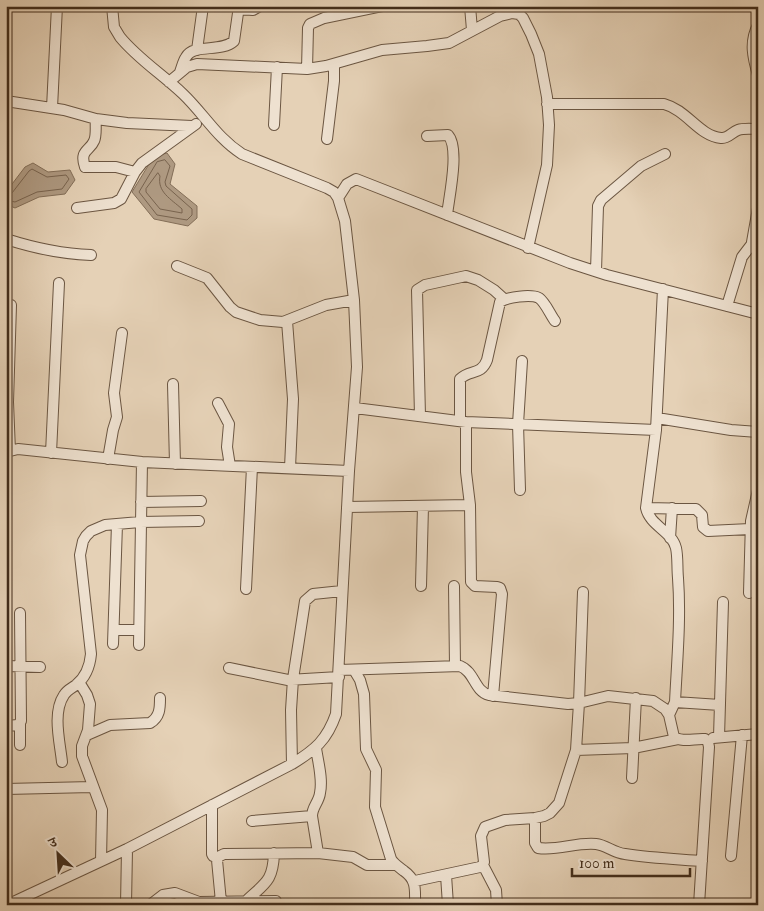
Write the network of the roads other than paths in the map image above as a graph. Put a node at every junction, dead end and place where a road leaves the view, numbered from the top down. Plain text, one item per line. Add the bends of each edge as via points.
1 (57, 6) edge
2 (112, 6) edge
3 (203, 6) edge
4 (260, 6) edge
5 (382, 6) edge
6 (470, 6) edge
7 (239, 8) edge
8 (758, 26) edge
9 (472, 30) junction
10 (197, 50) junction
11 (334, 64) junction
12 (277, 68) junction
13 (307, 68) junction
14 (180, 73) junction
15 (758, 75) edge
16 (169, 82) junction
17 (6, 101) edge
18 (547, 104) junction
19 (52, 108) junction
20 (96, 119) junction
21 (205, 121) junction
22 (274, 125) dead end
23 (192, 126) junction
24 (758, 129) edge
25 (427, 136) dead end
26 (327, 138) dead end
27 (664, 154) dead end
28 (135, 172) junction
29 (338, 198) junction
30 (77, 208) dead end
31 (758, 208) edge
32 (448, 215) junction
33 (6, 239) edge
34 (755, 240) edge
35 (528, 248) junction
36 (91, 255) dead end
37 (177, 266) dead end
38 (596, 271) junction
39 (58, 283) dead end
40 (663, 289) junction
41 (504, 299) junction
42 (354, 300) junction
43 (11, 306) dead end
44 (727, 306) junction
45 (758, 314) edge
46 (287, 320) junction
47 (555, 321) dead end
48 (122, 333) dead end
49 (522, 361) dead end
50 (172, 384) dead end
51 (218, 403) dead end
52 (355, 408) junction
53 (420, 416) junction
54 (657, 418) junction
55 (463, 422) junction
56 (518, 424) junction
57 (7, 430) edge
58 (656, 430) junction
59 (758, 432) edge
60 (8, 451) edge
61 (51, 453) junction
62 (108, 459) junction
63 (142, 462) junction
64 (175, 464) junction
65 (230, 466) junction
66 (252, 467) junction
67 (290, 468) junction
68 (349, 471) junction
69 (520, 490) dead end
70 (758, 490) edge
71 (201, 501) dead end
72 (141, 502) junction
73 (470, 505) junction
74 (423, 506) junction
75 (347, 507) junction
76 (646, 508) junction
77 (672, 508) junction
78 (199, 521) dead end
79 (140, 522) junction
80 (117, 524) junction
81 (750, 529) junction
82 (670, 538) junction
83 (421, 586) dead end
84 (454, 586) dead end
85 (246, 589) dead end
86 (342, 590) junction
87 (583, 592) dead end
88 (749, 593) dead end
89 (723, 602) dead end
90 (20, 612) dead end
91 (114, 630) junction
92 (139, 630) junction
93 (114, 644) dead end
94 (139, 645) dead end
95 (6, 666) edge
96 (21, 666) junction
97 (40, 666) dead end
98 (455, 666) junction
99 (229, 668) dead end
100 (354, 670) junction
101 (339, 673) junction
102 (293, 679) junction
103 (79, 682) junction
104 (493, 696) junction
105 (160, 698) dead end
106 (636, 698) junction
107 (675, 702) junction
108 (579, 703) junction
109 (720, 705) junction
110 (669, 715) junction
111 (20, 724) junction
112 (6, 726) edge
113 (758, 734) edge
114 (87, 735) junction
115 (742, 735) junction
116 (719, 737) junction
117 (678, 739) junction
118 (705, 739) junction
119 (20, 745) dead end
120 (316, 748) junction
121 (634, 748) junction
122 (576, 750) junction
123 (62, 762) dead end
124 (292, 764) junction
125 (632, 778) dead end
126 (92, 787) junction
127 (6, 789) edge
128 (212, 805) junction
129 (312, 816) junction
130 (536, 818) junction
131 (252, 821) dead end
132 (127, 849) junction
133 (274, 853) junction
134 (318, 853) junction
135 (731, 856) dead end
136 (218, 857) junction
137 (101, 861) junction
138 (702, 861) junction
139 (395, 865) junction
140 (483, 865) junction
141 (446, 874) junction
142 (415, 882) junction
143 (276, 901) dead end
144 (221, 902) junction
145 (245, 902) junction
146 (6, 905) edge
147 (126, 905) edge
148 (150, 905) edge
149 (415, 905) edge
150 (448, 905) edge
151 (497, 905) edge
152 (698, 905) edge

1 - 19 street
2 - 16 street via 114,27 120,38
3 - 10 street
4 - 7 street via 253,10
5 - 13 street via 310,24
6 - 9 street
7 - 10 street via 234,41 225,47
8 - 15 street via 752,49
9 - 11 street via 449,42 382,50
9 - 18 street via 500,16 519,14 538,54
10 - 14 street via 185,58
11 - 13 street
11 - 26 street
12 - 13 street
12 - 14 street via 197,64
12 - 22 street
14 - 16 street
16 - 21 street via 192,102
17 - 19 street
18 - 24 street via 664,104 677,108 702,130 719,138 726,138 738,130
18 - 35 street via 547,164
19 - 20 street
20 - 23 street
20 - 28 street via 95,140 84,153 85,167 116,167
21 - 23 street
21 - 29 street via 242,154 327,188
23 - 28 street
25 - 32 street via 448,135 452,141
27 - 38 street via 641,166 601,200 598,206
28 - 30 street via 121,199 114,203
29 - 32 street via 347,184 356,179
29 - 42 street via 345,221
31 - 34 street
32 - 35 street
33 - 36 street via 55,252
34 - 44 street via 742,257
35 - 38 street
37 - 46 street via 207,278 230,306 244,316 272,322
38 - 40 street
39 - 61 street
40 - 44 street
40 - 54 street
41 - 47 street via 539,298
41 - 53 street via 478,280 466,276 425,285 417,290
41 - 55 street via 498,306 484,368 460,379
42 - 46 street via 326,305
42 - 52 street
43 - 57 street
44 - 45 street
46 - 67 street via 293,399
48 - 62 street via 114,393 117,417
49 - 56 street
50 - 64 street
51 - 65 street via 229,424 227,447
52 - 53 street
52 - 68 street
53 - 55 street
54 - 58 street
54 - 59 street
55 - 56 street
55 - 73 street
56 - 58 street
56 - 69 street
57 - 60 street
58 - 76 street
60 - 61 street
61 - 62 street
62 - 63 street
63 - 64 street
63 - 72 street
64 - 65 street
65 - 66 street
66 - 67 street
66 - 85 street
67 - 68 street
68 - 75 street
70 - 81 street
71 - 72 street
72 - 79 street
73 - 74 street
73 - 104 street via 471,582 475,586 500,588 502,594
74 - 75 street
74 - 83 street
75 - 86 street
76 - 77 street
76 - 82 street via 652,521
77 - 81 street via 696,509 708,531
77 - 82 street
78 - 79 street
79 - 80 street
79 - 92 street
80 - 91 street
80 - 103 street via 91,531 80,548 91,654
81 - 88 street
82 - 107 street via 676,548 680,606
84 - 98 street
86 - 101 street
86 - 102 street via 312,594 305,602
87 - 108 street
89 - 109 street
90 - 96 street
91 - 92 street
91 - 93 street
92 - 94 street
95 - 96 street
96 - 97 street
96 - 111 street
98 - 100 street
98 - 104 street via 470,672 483,694
99 - 102 street
100 - 101 street
100 - 139 street via 364,694 366,749 376,770 375,807
101 - 102 street
101 - 120 street via 336,714 331,728
102 - 124 street
103 - 114 street via 90,704
103 - 123 street via 64,694 59,708
104 - 108 street
105 - 114 street via 160,711 150,723 110,725
106 - 108 street via 608,696
106 - 110 street via 653,701
106 - 121 street
107 - 109 street
107 - 110 street
108 - 122 street
109 - 116 street
110 - 117 street via 672,732
111 - 112 street
111 - 119 street
113 - 115 street
114 - 126 street via 82,756
115 - 116 street
115 - 135 street
116 - 118 street
117 - 118 street
117 - 121 street
118 - 138 street via 710,747
120 - 124 street
120 - 129 street via 320,791
121 - 122 street
121 - 125 street
122 - 130 street via 558,802 550,813
124 - 128 street
126 - 127 street
126 - 137 street via 102,810
128 - 132 street
128 - 136 street via 212,854
129 - 131 street
129 - 134 street
130 - 138 street via 535,843 538,848 594,844 626,854
130 - 140 street via 505,820 485,827 481,836
132 - 137 street
132 - 147 street
133 - 134 street
133 - 136 street via 224,854
133 - 145 street via 271,875
134 - 139 street via 353,857 367,865
136 - 144 street
137 - 146 street
138 - 152 street
139 - 142 street
140 - 141 street
140 - 151 street via 496,890
141 - 142 street
141 - 150 street
142 - 149 street
143 - 145 street
144 - 145 street
144 - 148 street via 194,901 175,893 163,895

